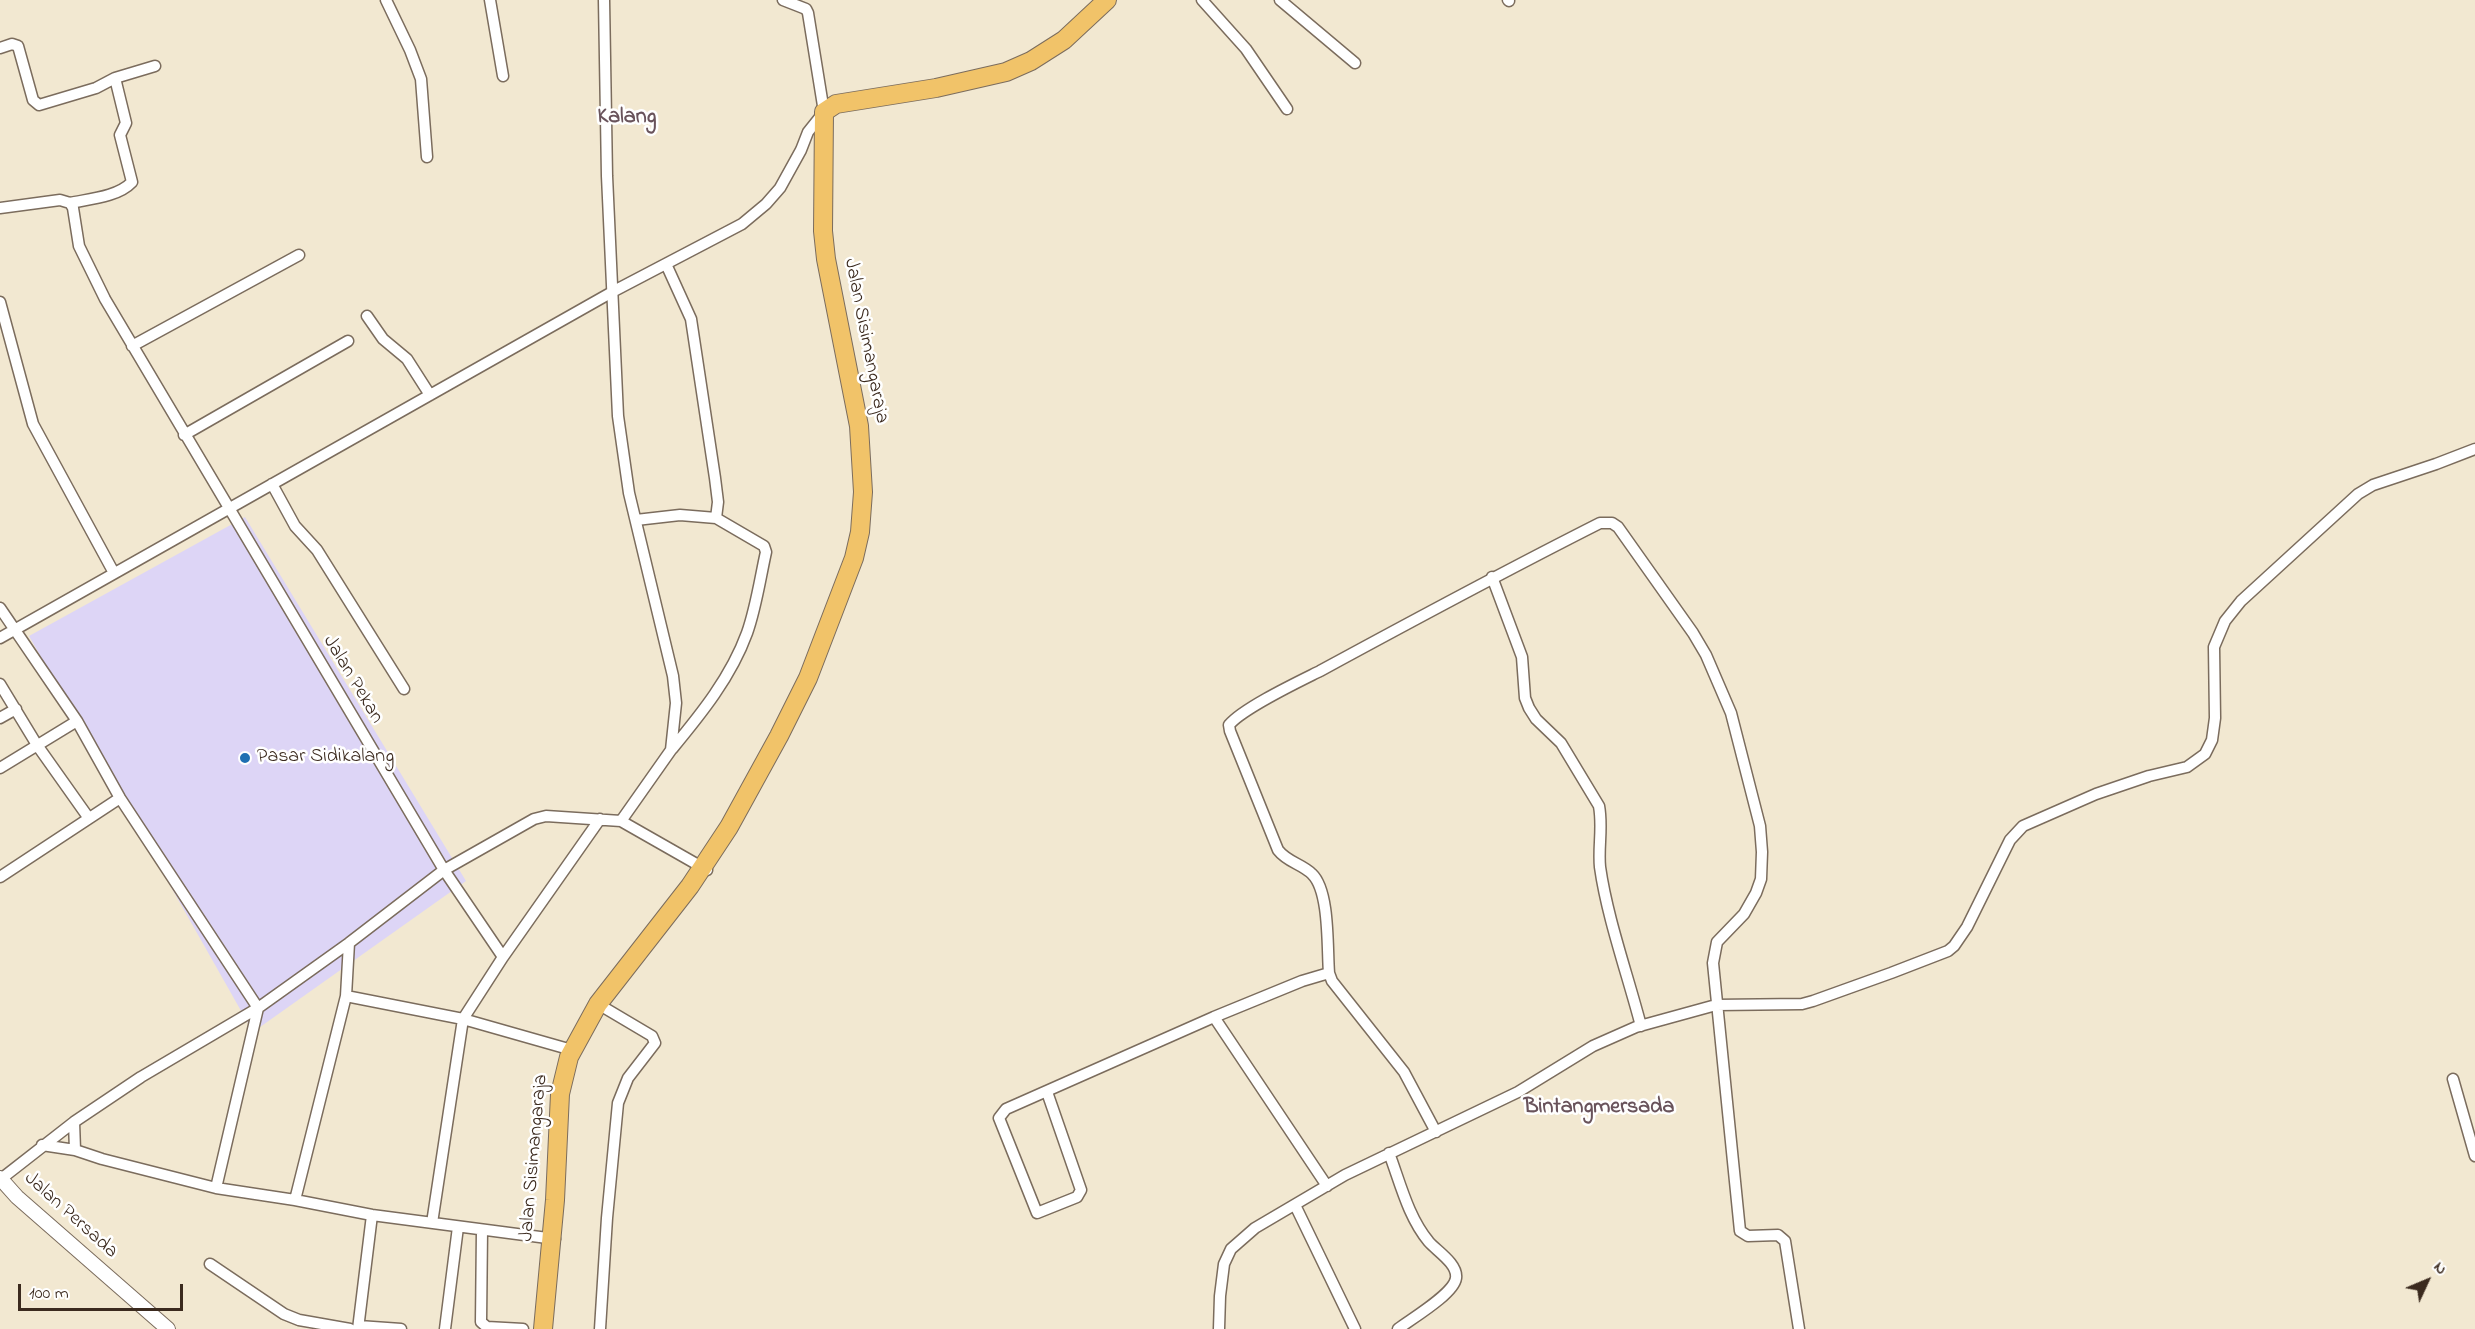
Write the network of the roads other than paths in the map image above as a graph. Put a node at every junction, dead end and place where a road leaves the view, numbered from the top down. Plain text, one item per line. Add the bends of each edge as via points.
1 (386, 0) edge
2 (490, 0) edge
3 (604, 0) edge
4 (783, 0) edge
5 (1107, 0) edge
6 (1202, 0) edge
7 (1280, 0) edge
8 (0, 48) edge
9 (1355, 63) dead end
10 (155, 66) dead end
11 (503, 76) dead end
12 (116, 78) junction
13 (1287, 109) dead end
14 (824, 112) junction
15 (427, 157) dead end
16 (69, 203) junction
17 (0, 208) edge
18 (299, 255) dead end
19 (666, 264) junction
20 (614, 291) junction
21 (0, 302) edge
22 (367, 316) dead end
23 (348, 341) dead end
24 (132, 346) junction
25 (430, 394) junction
26 (184, 435) junction
27 (2475, 448) edge
28 (272, 484) junction
29 (228, 509) junction
30 (716, 518) junction
31 (636, 520) junction
32 (114, 573) junction
33 (1492, 577) junction
34 (0, 608) edge
35 (13, 630) junction
36 (0, 638) edge
37 (0, 684) edge
38 (404, 689) dead end
39 (16, 709) junction
40 (0, 718) edge
41 (77, 721) junction
42 (37, 745) junction
43 (671, 750) junction
44 (0, 768) edge
45 (120, 798) junction
46 (88, 817) junction
47 (600, 819) junction
48 (621, 821) junction
49 (707, 864) junction
50 (444, 870) junction
51 (0, 877) edge
52 (349, 943) junction
53 (503, 957) junction
54 (1329, 973) junction
55 (346, 996) junction
56 (600, 1005) junction
57 (1716, 1005) junction
58 (258, 1008) junction
59 (1214, 1017) junction
60 (463, 1019) junction
61 (1641, 1026) junction
62 (572, 1050) junction
63 (2453, 1079) dead end
64 (1047, 1092) junction
65 (74, 1122) junction
66 (1436, 1132) junction
67 (42, 1145) junction
68 (75, 1150) junction
69 (1389, 1153) junction
70 (2475, 1156) edge
71 (0, 1178) edge
72 (1327, 1186) junction
73 (216, 1188) junction
74 (295, 1200) junction
75 (1295, 1205) junction
76 (372, 1215) junction
77 (432, 1223) junction
78 (458, 1227) junction
79 (482, 1230) junction
80 (554, 1239) junction
81 (210, 1264) dead end
82 (356, 1328) edge
83 (168, 1329) edge
84 (401, 1329) edge
85 (446, 1329) edge
86 (523, 1329) edge
87 (545, 1329) edge
88 (600, 1329) edge
89 (1219, 1329) edge
90 (1355, 1329) edge
91 (1398, 1329) edge
92 (1799, 1329) edge

1 - 15 street via 421,79
2 - 11 street
3 - 20 street via 607,176
4 - 14 street via 808,12
5 - 14 highway via 1064,40 1006,72 836,104
6 - 13 street via 1246,49
7 - 9 street
8 - 12 street via 18,46 33,100 39,105
10 - 12 street
12 - 16 street via 126,123 120,135 132,182 105,195
14 - 19 street via 808,132 780,188 766,204 742,224
14 - 49 highway, Jalan Sisimangaraja via 823,231 859,426 863,492 860,532 841,596 808,678
16 - 17 street via 60,200
16 - 24 street, Jalan Pekan via 83,255
18 - 24 street
19 - 20 street
19 - 30 street via 691,319 716,490
20 - 25 street
20 - 31 street via 618,416
21 - 32 street via 33,424
22 - 25 street via 384,339 407,359
23 - 26 street
24 - 26 street, Jalan Pekan
25 - 28 street
26 - 29 street, Jalan Pekan
27 - 57 street via 2373,484 2241,601 2225,621 2214,647 2215,718 2205,754 2187,767 2096,794 2023,826 2010,840 1967,927 1948,951 1802,1004
28 - 29 street
28 - 38 street
29 - 32 street
29 - 50 street, Jalan Pekan
30 - 31 street via 680,515
30 - 43 street via 764,546 766,552 747,633 734,661 704,711
31 - 43 street via 673,676 676,703
32 - 35 street
33 - 54 street via 1237,717 1229,725 1278,850 1311,873 1321,887
33 - 57 street via 1600,523 1612,523 1706,655 1731,713 1760,826 1762,852 1756,893 1744,914 1714,948
33 - 61 street via 1522,657 1529,708 1561,743 1599,806 1603,884
34 - 35 street
35 - 36 street
35 - 41 street
37 - 39 street
39 - 40 street
39 - 42 street
41 - 42 street
41 - 45 street
42 - 44 street
42 - 46 street
43 - 48 street
45 - 46 street
45 - 58 street
46 - 51 street
47 - 48 street
47 - 50 street via 534,819
47 - 53 street
48 - 49 street
49 - 56 highway, Jalan Sisimangaraja via 618,976
50 - 52 street
50 - 53 street, Jalan Pekan
52 - 55 street
52 - 58 street
53 - 60 street
54 - 59 street
54 - 66 street via 1404,1072
55 - 60 street
55 - 74 street
56 - 62 highway, Jalan Sisimangaraja
56 - 80 highway, Jalan Sisimangaraja via 565,1077
56 - 88 street via 652,1036 655,1043 628,1078 618,1102
57 - 61 street
57 - 92 street via 1740,1231 1748,1236 1778,1235 1785,1241
58 - 65 street
58 - 73 street
59 - 64 street
59 - 72 street
60 - 62 street
60 - 77 street
61 - 66 street via 1593,1046 1518,1092
62 - 80 highway, Jalan Sisimangaraja via 560,1094
63 - 70 street
64 - 64 street via 1081,1190 1077,1197 1037,1213 999,1118 1006,1109
65 - 67 street
65 - 68 street
66 - 69 street
67 - 68 street
67 - 71 street
68 - 73 street
69 - 72 street
69 - 91 street via 1420,1230 1455,1269 1456,1279 1449,1291
71 - 83 street, Jalan Persada
72 - 75 street
73 - 74 street
74 - 76 street
75 - 89 street via 1255,1228 1231,1250 1224,1264
75 - 90 street
76 - 77 street
76 - 82 street
77 - 78 street
78 - 79 street
78 - 85 street
79 - 80 street
79 - 86 street via 481,1322 487,1327
80 - 87 highway, Jalan Sisimangaraja
81 - 82 street via 284,1314 299,1320
82 - 84 street

